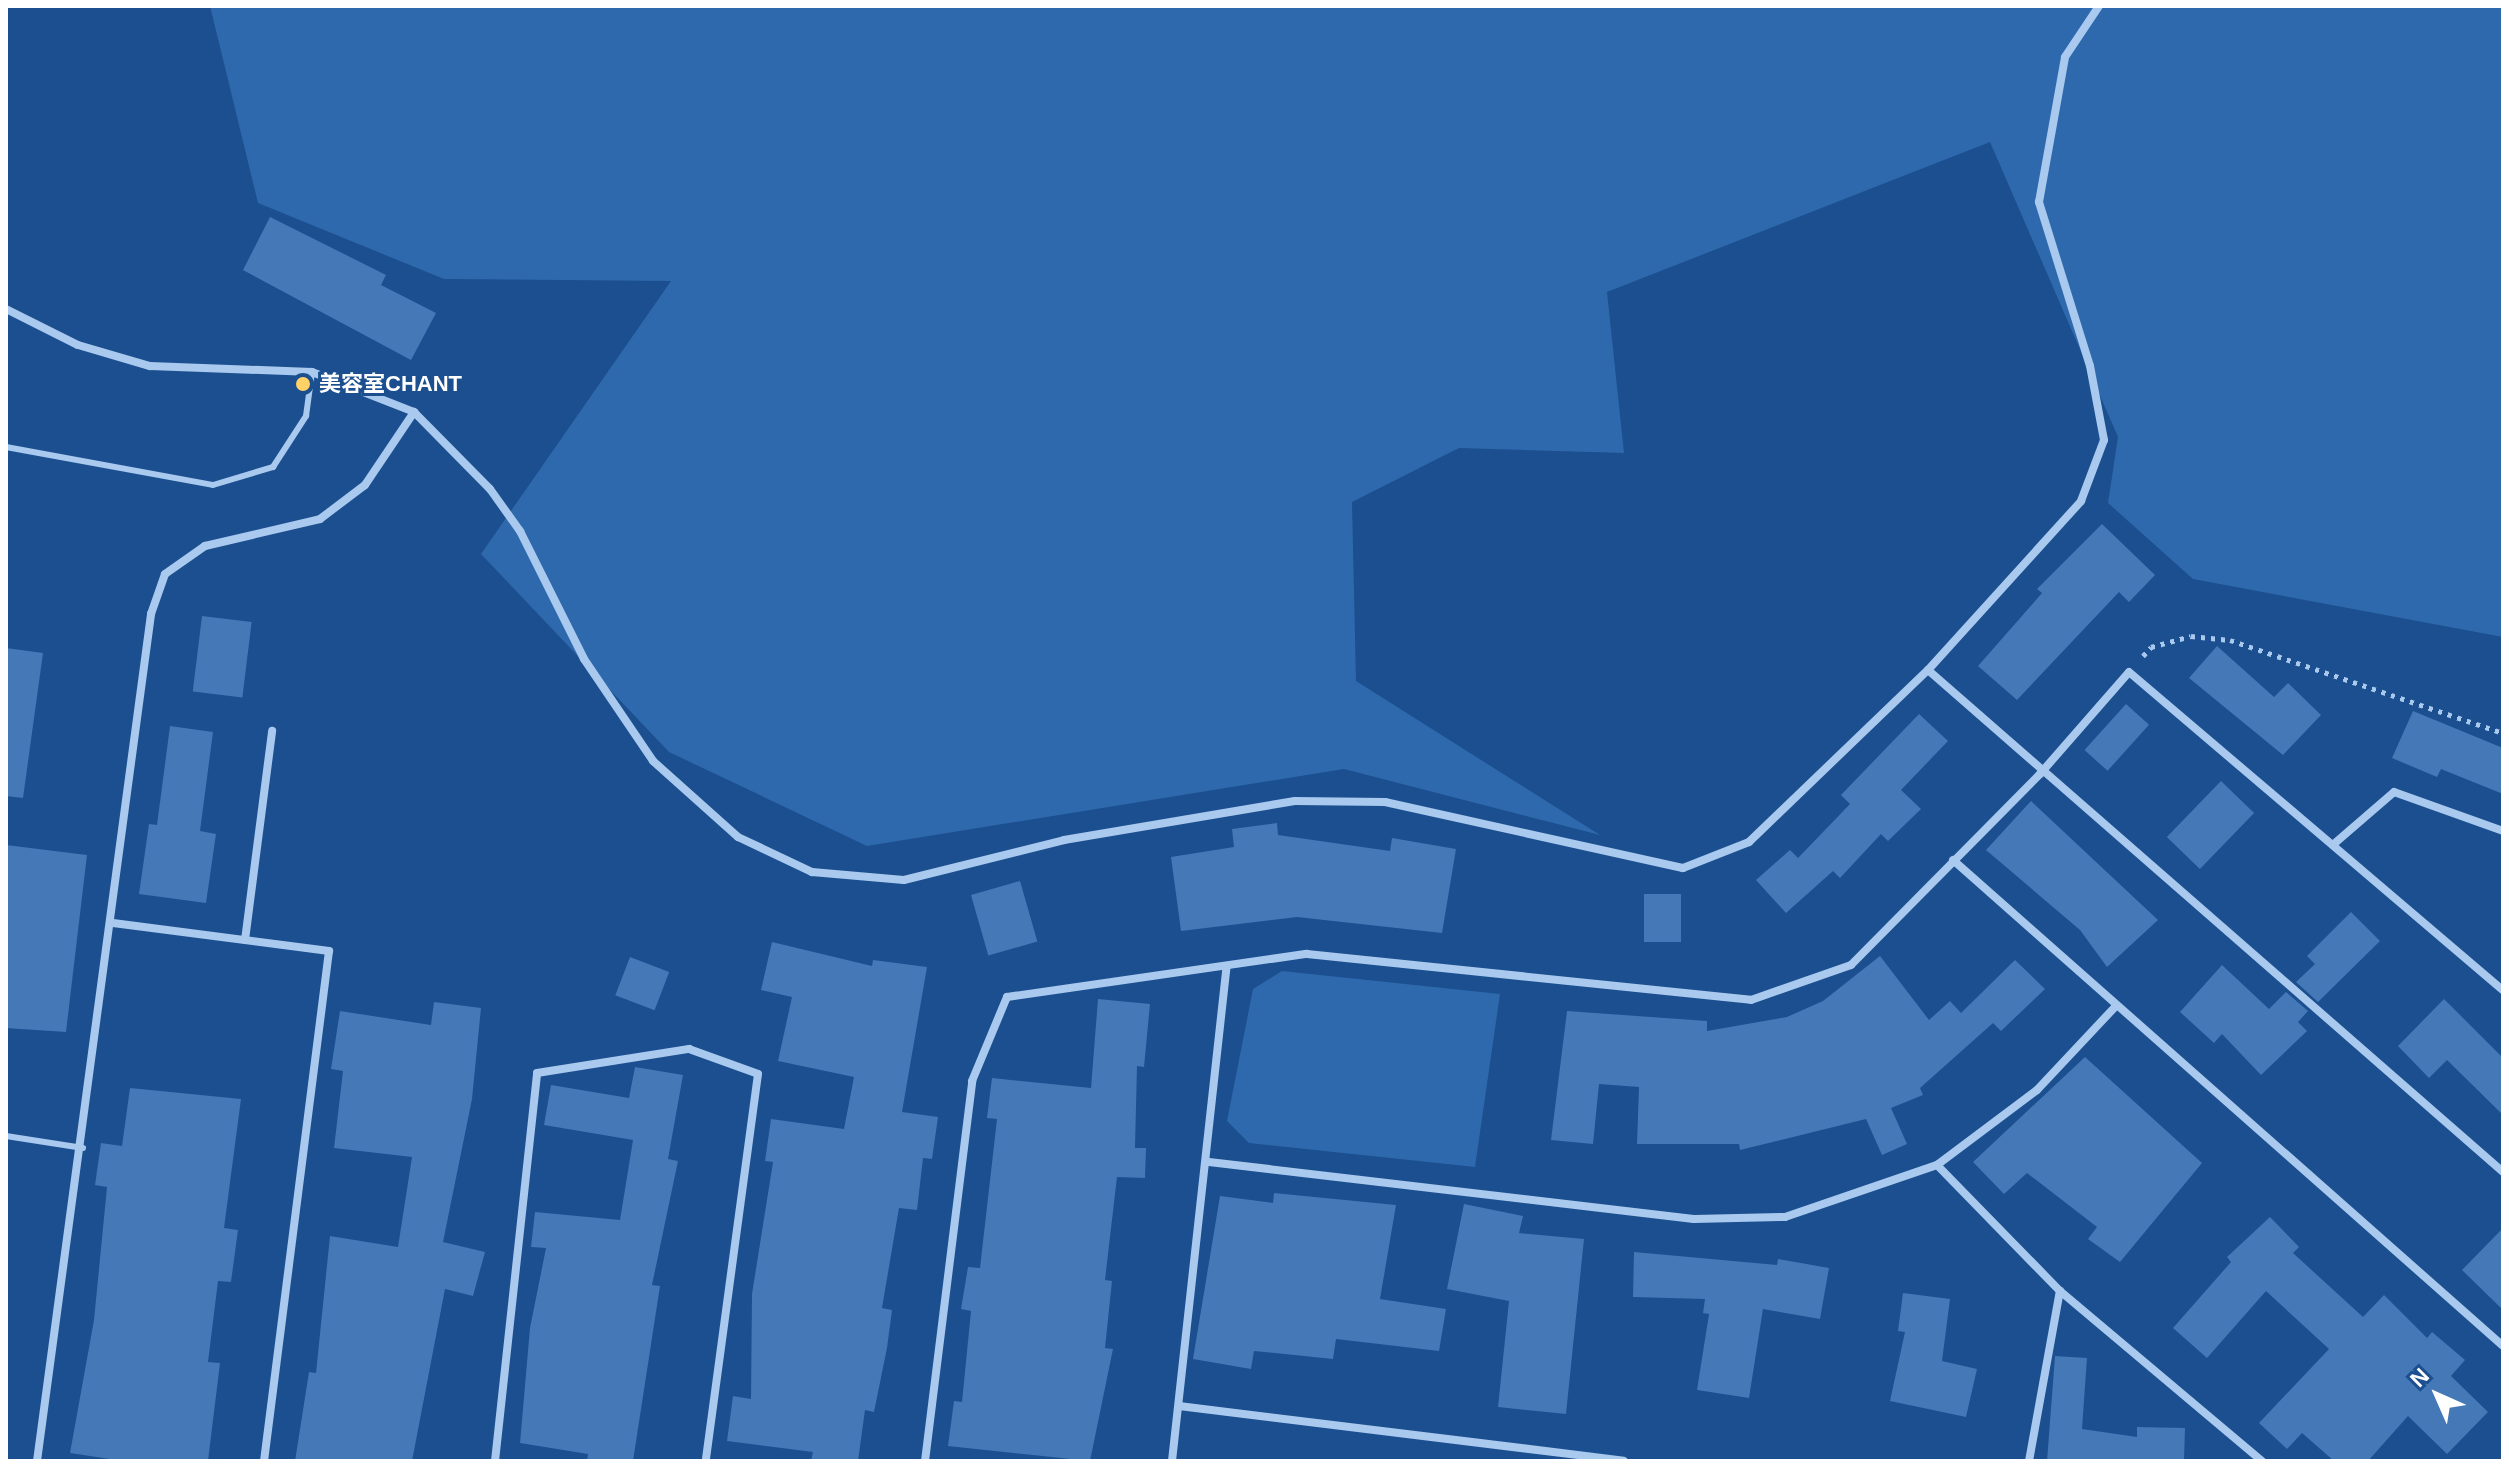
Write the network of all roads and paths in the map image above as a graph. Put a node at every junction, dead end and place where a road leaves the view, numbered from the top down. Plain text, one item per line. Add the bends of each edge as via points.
1 (2099, 6) edge
2 (6, 309) edge
3 (312, 372) junction
4 (414, 412) junction
5 (6, 447) edge
6 (1928, 670) junction
7 (2129, 672) junction
8 (272, 731) dead end
9 (2503, 733) edge
10 (2040, 774) junction
11 (2503, 831) edge
12 (2335, 843) junction
13 (1953, 860) junction
14 (113, 923) junction
15 (245, 940) junction
16 (1227, 966) junction
17 (2503, 990) edge
18 (2116, 1006) junction
19 (6, 1136) edge
20 (83, 1148) junction
21 (1209, 1162) junction
22 (1937, 1165) junction
23 (2503, 1172) edge
24 (2060, 1291) junction
25 (2503, 1346) edge
26 (1179, 1406) junction
27 (37, 1461) edge
28 (264, 1461) edge
29 (495, 1461) edge
30 (706, 1461) edge
31 (925, 1461) edge
32 (1172, 1461) edge
33 (1624, 1461) edge
34 (2029, 1461) edge
35 (2262, 1461) edge

1 - 6 street via 2065,57 2039,202 2090,366 2104,440 2081,501
2 - 3 street via 78,345 150,366
3 - 4 street
3 - 5 lane via 306,416 273,467 213,485
4 - 6 street via 490,489 520,531 584,659 653,761 738,837 812,872 904,880 1064,840 1295,801 1385,802 1683,868 1749,842
4 - 14 street via 365,485 320,519 205,546 165,574 151,614
6 - 10 street
7 - 9 path via 2151,647 2191,636 2230,640
7 - 10 street
7 - 12 street
8 - 15 street
10 - 13 street
10 - 23 street
11 - 12 street via 2394,792
12 - 17 street
13 - 16 street via 1851,965 1751,1000 1307,954
13 - 18 street
14 - 15 street
14 - 20 street
15 - 28 street via 329,951
16 - 21 street
16 - 31 street via 1007,997 972,1081
18 - 22 street via 2037,1090
18 - 25 street
19 - 20 lane
20 - 27 street
21 - 22 street via 1694,1219 1785,1217
21 - 26 street
22 - 24 street
24 - 34 street
24 - 35 street
26 - 32 street
26 - 33 street
29 - 30 street via 537,1073 689,1049 758,1074

